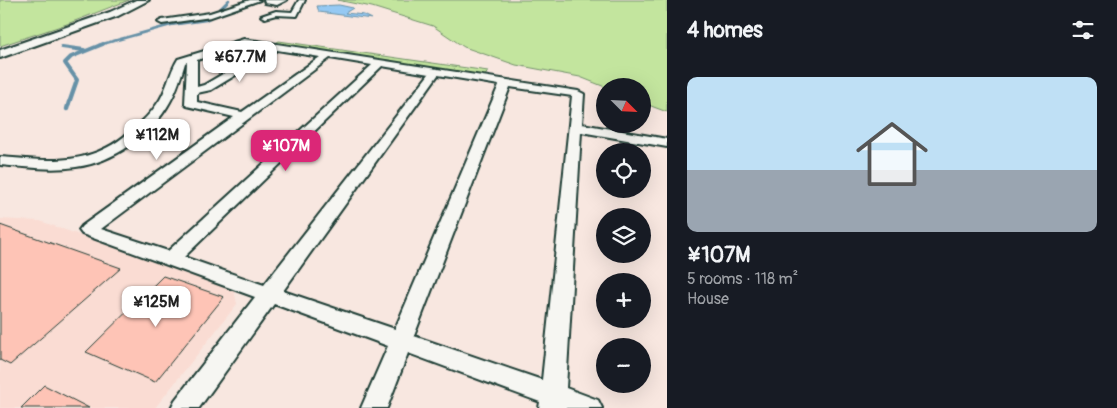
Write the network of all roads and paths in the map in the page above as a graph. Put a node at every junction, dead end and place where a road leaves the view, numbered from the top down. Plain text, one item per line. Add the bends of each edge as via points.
1 (144, 0) edge
2 (257, 0) edge
3 (267, 0) edge
4 (284, 0) edge
5 (302, 0) edge
6 (265, 16) dead end
7 (162, 22) dead end
8 (276, 47) junction
9 (0, 54) edge
10 (328, 55) junction
11 (192, 58) junction
12 (381, 62) junction
13 (436, 71) junction
14 (506, 82) junction
15 (192, 92) junction
16 (244, 116) junction
17 (575, 127) junction
18 (666, 146) edge
19 (0, 161) edge
20 (171, 259) junction
21 (268, 295) junction
22 (401, 342) junction
23 (552, 402) edge
24 (184, 408) edge
25 (374, 408) edge
26 (589, 408) edge

1 - 9 street via 114,14
2 - 7 street via 211,15
3 - 4 street via 277,3
5 - 6 street via 294,14
8 - 10 street
8 - 11 street via 244,42
8 - 15 street via 207,88
10 - 12 street
10 - 16 street
11 - 15 street
11 - 19 street via 180,61 162,106 128,143 114,153 86,162 58,165
12 - 13 street
12 - 20 street
13 - 14 street
13 - 21 street
14 - 17 street via 578,94
14 - 22 street
15 - 16 street via 191,104
16 - 20 street via 88,230
17 - 18 street
17 - 23 street
20 - 21 street
21 - 22 street
21 - 24 street
22 - 23 street
22 - 25 street
23 - 26 street

